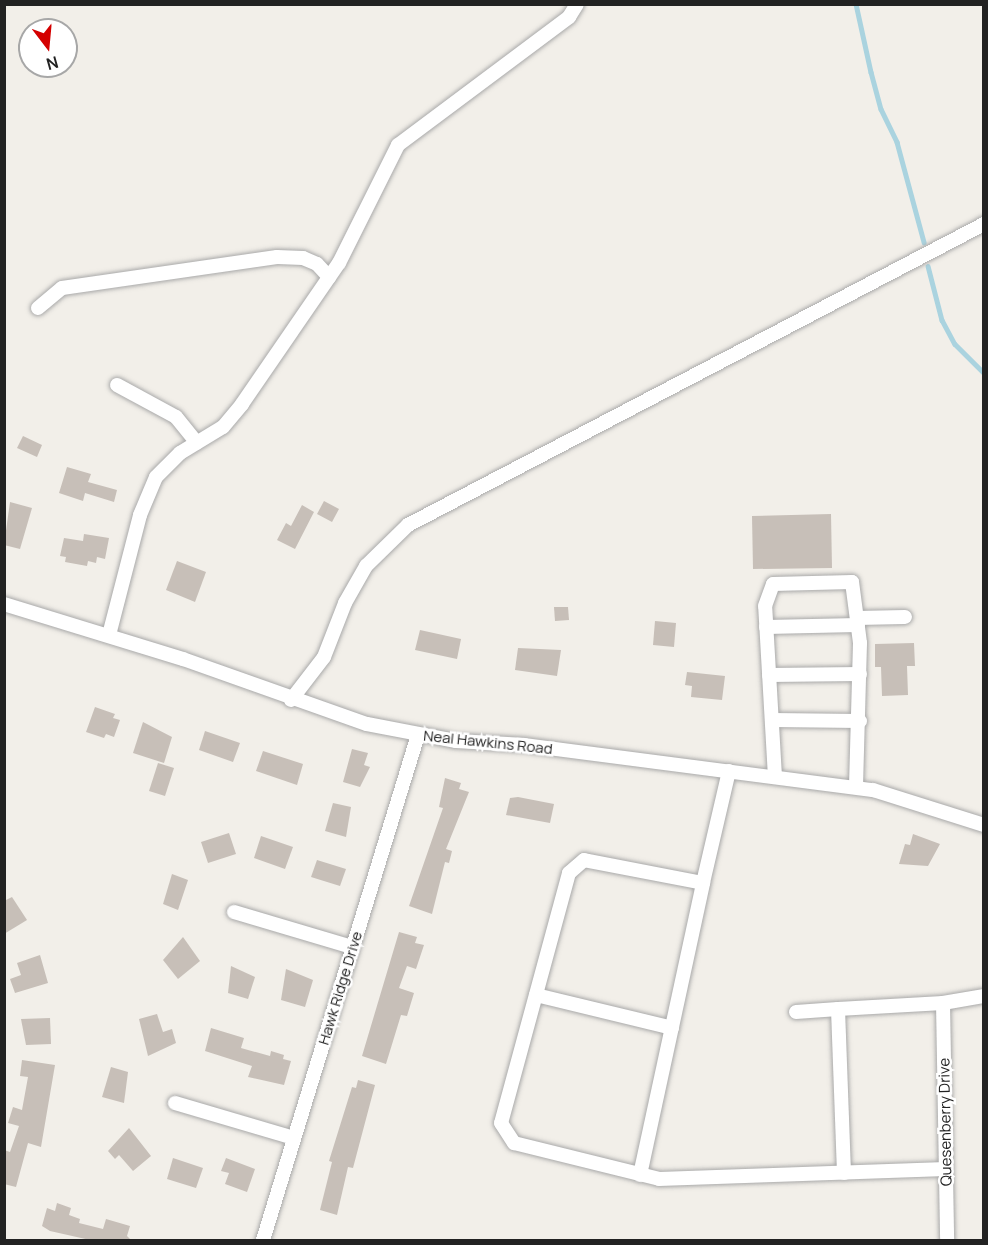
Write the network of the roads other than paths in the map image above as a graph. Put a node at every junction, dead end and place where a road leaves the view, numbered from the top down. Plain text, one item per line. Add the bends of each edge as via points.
1 (577, 4) edge
2 (984, 224) edge
3 (329, 277) junction
4 (38, 308) dead end
5 (117, 385) dead end
6 (197, 443) junction
7 (4, 604) edge
8 (905, 617) dead end
9 (858, 622) junction
10 (766, 627) junction
11 (109, 635) junction
12 (860, 674) junction
13 (769, 675) junction
14 (291, 700) junction
15 (772, 720) junction
16 (860, 721) junction
17 (418, 735) junction
18 (729, 771) junction
19 (775, 777) junction
20 (856, 787) junction
21 (984, 825) edge
22 (703, 883) junction
23 (234, 912) dead end
24 (352, 947) junction
25 (536, 995) junction
26 (984, 996) edge
27 (943, 1003) junction
28 (838, 1009) junction
29 (796, 1012) dead end
30 (672, 1028) junction
31 (176, 1103) dead end
32 (294, 1138) junction
33 (946, 1169) junction
34 (844, 1173) junction
35 (640, 1174) junction
36 (263, 1240) edge
37 (947, 1240) edge

1 - 3 street via 569,17 398,145
2 - 14 street via 408,525 366,566 345,603 324,657
3 - 4 street via 310,261 278,257 62,288
3 - 6 street via 223,428
5 - 6 street via 176,417
6 - 11 street via 180,453 156,477 140,515
7 - 11 street, Neal Hawkins Road
8 - 9 street
9 - 10 street
9 - 10 street via 852,582 773,584 765,606
9 - 12 street
10 - 13 street
11 - 14 street, Neal Hawkins Road
12 - 13 street
12 - 16 street
13 - 15 street
14 - 17 street, Neal Hawkins Road
15 - 16 street
15 - 19 street
16 - 20 street
17 - 18 street, Neal Hawkins Road
17 - 24 street, Hawk Ridge Drive
18 - 19 street, Neal Hawkins Road
18 - 22 street
19 - 20 street, Neal Hawkins Road
20 - 21 street, Neal Hawkins Road via 931,805
22 - 25 street via 584,860 569,873
22 - 30 street
23 - 24 street
24 - 32 street, Hawk Ridge Drive
25 - 30 street
25 - 35 street via 501,1123 514,1143
26 - 27 street
27 - 28 street
27 - 33 street, Quesenberry Drive
28 - 29 street
28 - 34 street
30 - 35 street
31 - 32 street
32 - 36 street, Hawk Ridge Drive
33 - 34 street
33 - 37 street, Quesenberry Drive
34 - 35 street via 659,1179

